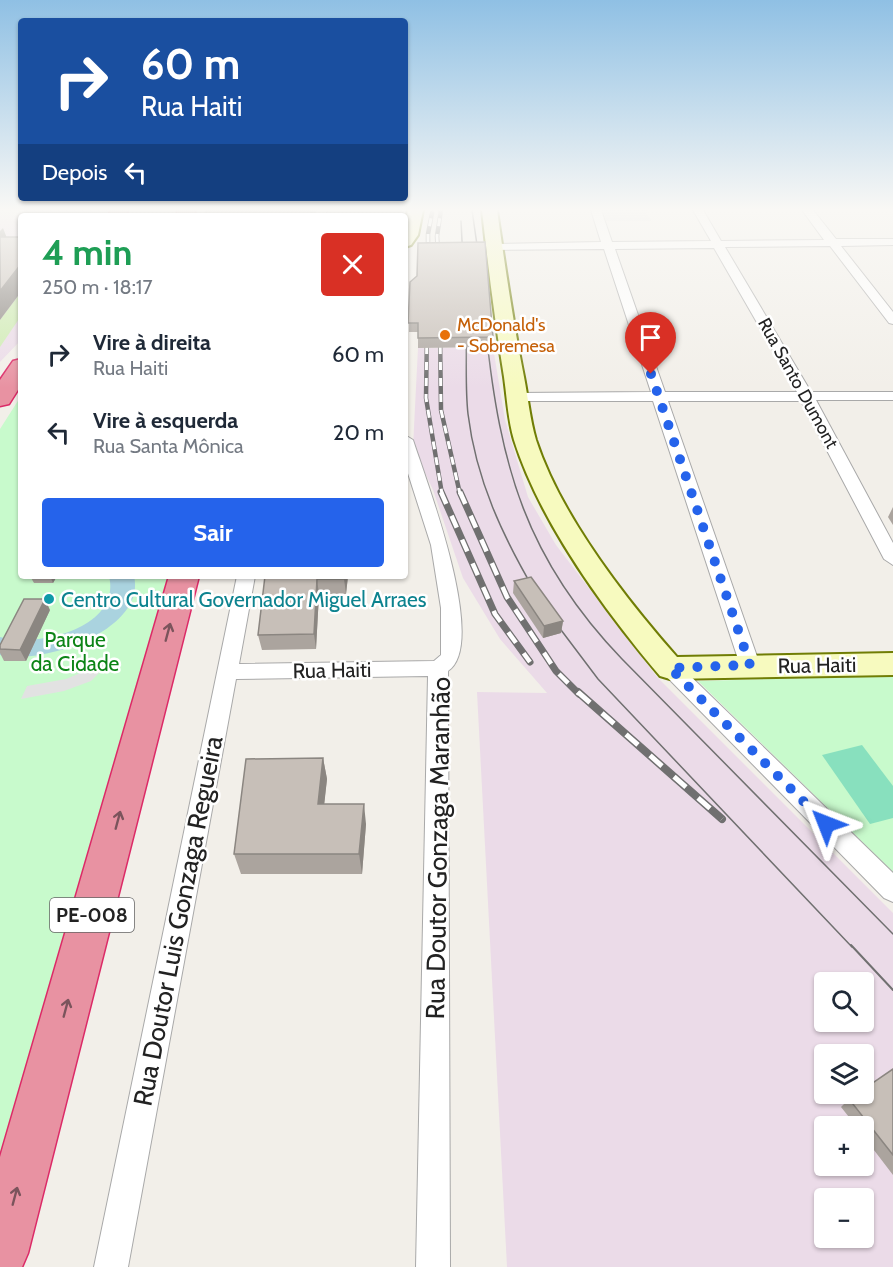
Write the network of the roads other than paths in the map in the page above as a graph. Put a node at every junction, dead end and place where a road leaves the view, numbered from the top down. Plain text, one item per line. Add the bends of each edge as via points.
1 (496, 269) edge
2 (616, 269) edge
3 (732, 269) edge
4 (853, 269) edge
5 (893, 320) edge
6 (18, 367) edge
7 (18, 369) edge
8 (0, 384) edge
9 (659, 396) junction
10 (807, 396) junction
11 (893, 396) edge
12 (515, 397) junction
13 (0, 399) edge
14 (408, 449) edge
15 (893, 559) edge
16 (183, 579) edge
17 (245, 579) edge
18 (893, 664) edge
19 (750, 665) junction
20 (438, 668) junction
21 (670, 668) junction
22 (226, 672) junction
23 (893, 890) edge
24 (0, 1253) edge
25 (111, 1267) edge
26 (433, 1267) edge

1 - 12 street
2 - 9 street
3 - 10 street, Rua Santo Dumont
4 - 5 street
6 - 8 highway
7 - 13 highway
9 - 10 street
9 - 12 street
9 - 19 street
10 - 11 street
10 - 15 street, Rua Santo Dumont
12 - 21 street via 525,439 542,480 578,546 624,615
14 - 20 street, Rua Doutor Gonzaga Maranhão via 440,545 450,608 451,655
24 -> 16 highway, PE-008
17 - 22 street, Rua Doutor Luis Gonzaga Regueira
18 - 19 street, Rua Haiti
19 - 21 street, Rua Haiti
20 - 22 street, Rua Haiti
20 - 26 street, Rua Doutor Gonzaga Maranhão
21 - 23 street
22 - 25 street, Rua Doutor Luis Gonzaga Regueira

